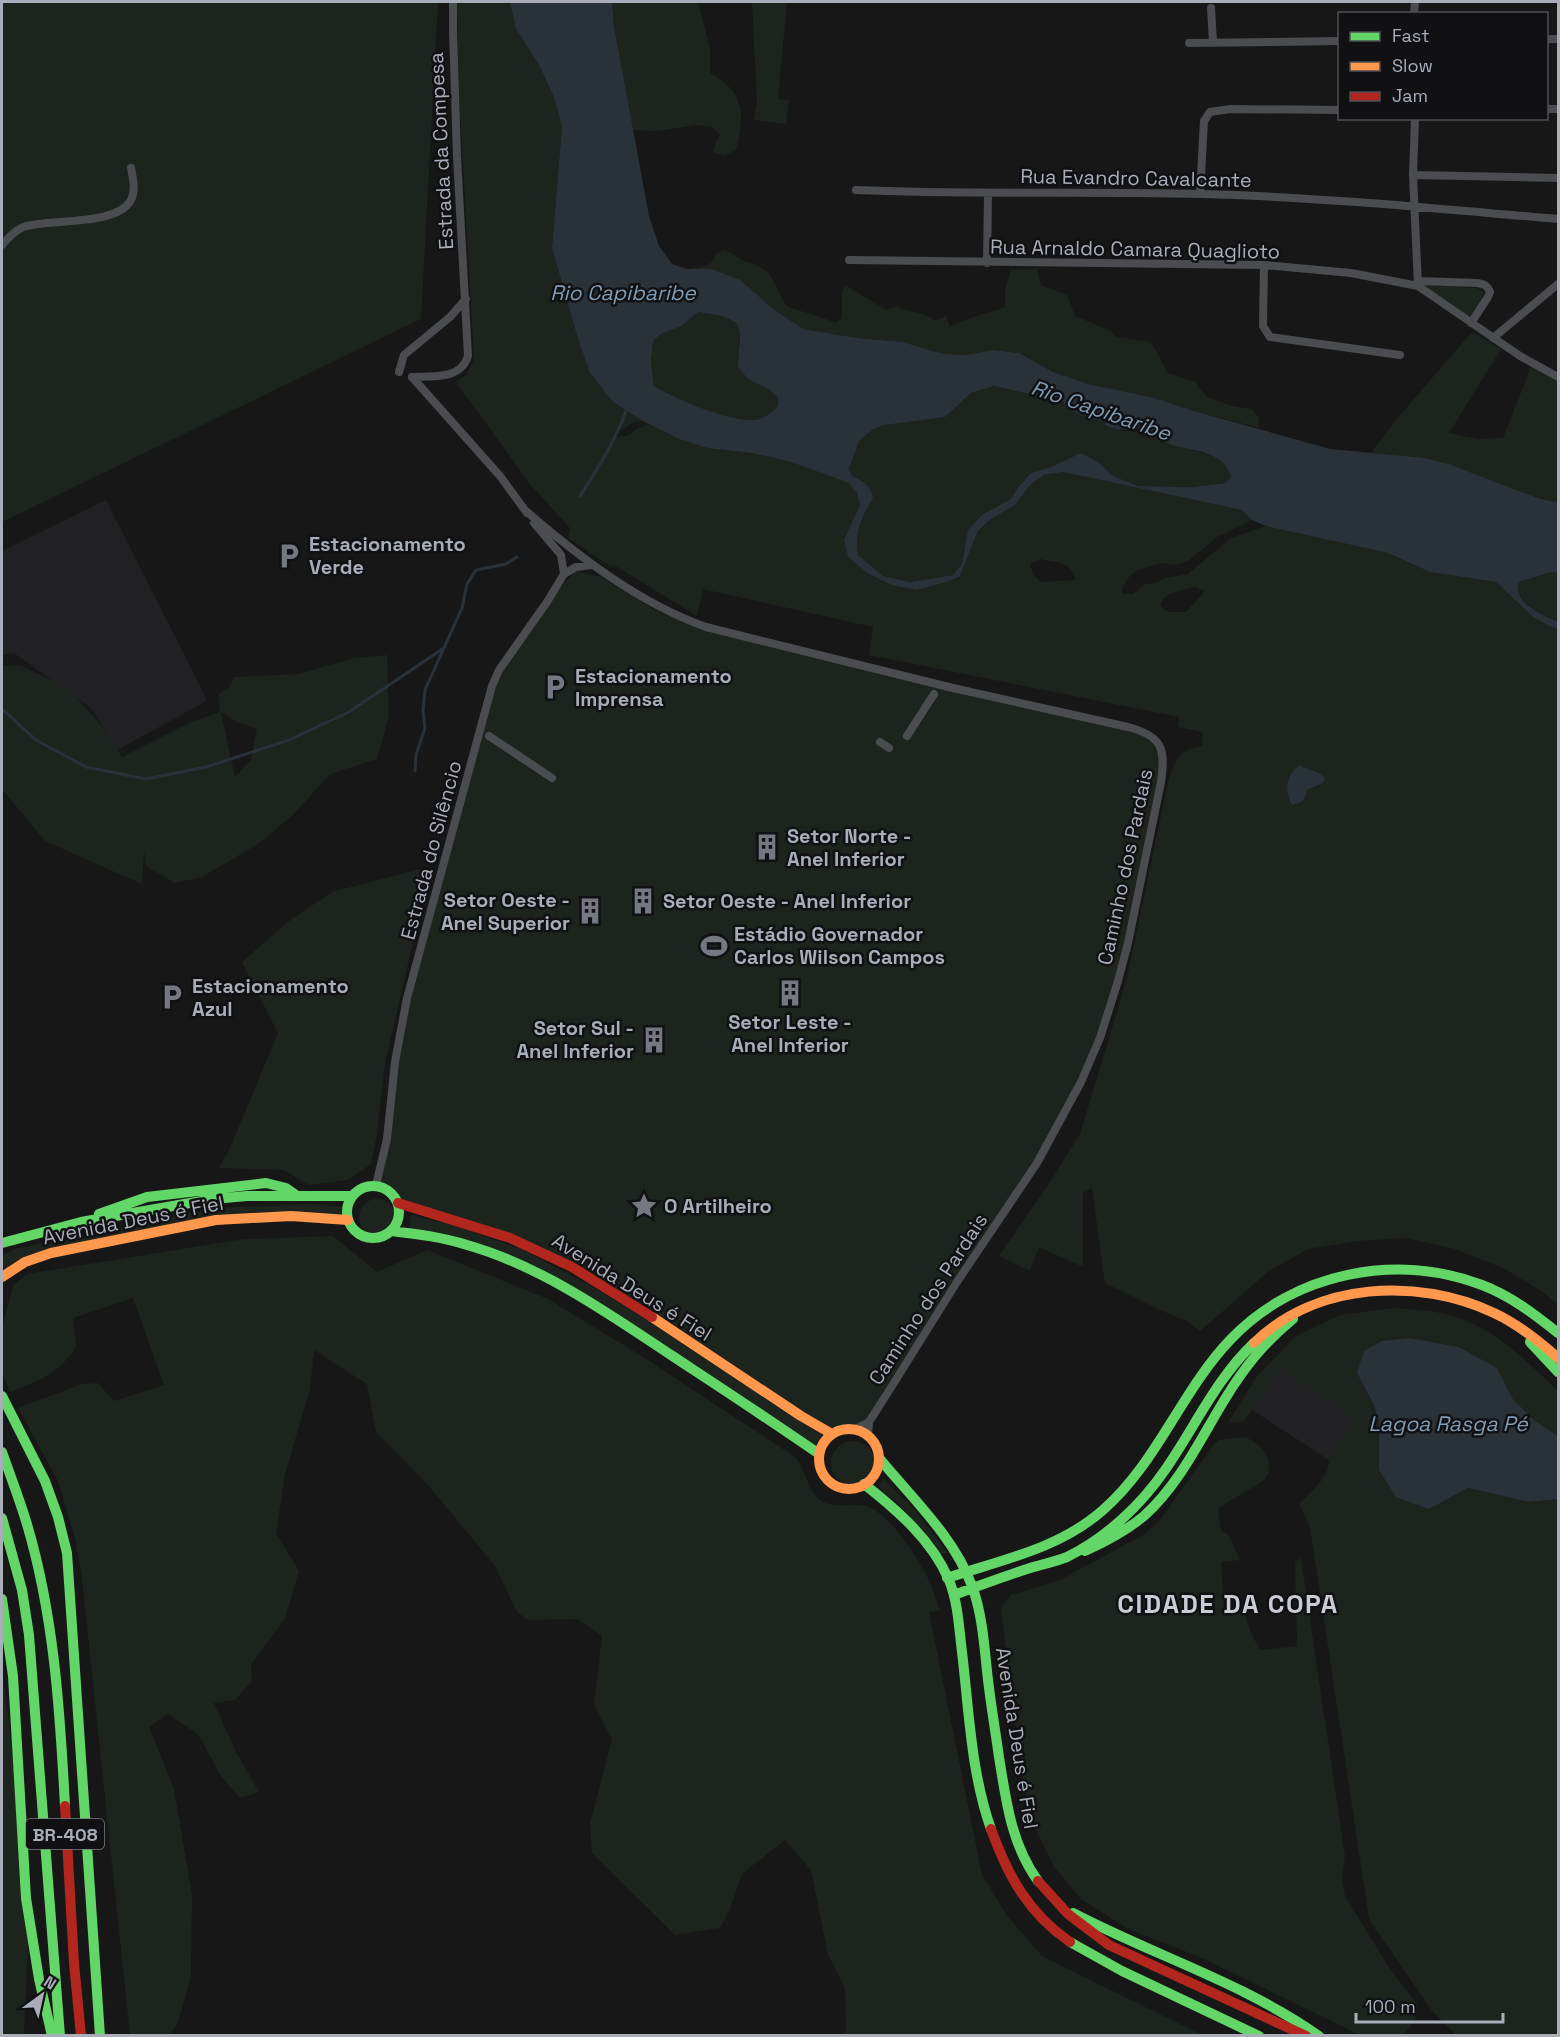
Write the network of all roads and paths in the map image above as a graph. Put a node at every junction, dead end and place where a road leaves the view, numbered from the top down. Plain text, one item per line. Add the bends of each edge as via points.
1 (453, 2) edge
2 (1211, 8) dead end
3 (1338, 41) edge
4 (1189, 43) dead end
5 (1213, 43) junction
6 (1338, 110) edge
7 (1415, 120) edge
8 (131, 168) dead end
9 (1413, 175) junction
10 (1558, 178) edge
11 (856, 190) dead end
12 (988, 193) junction
13 (1200, 194) junction
14 (1415, 206) junction
15 (1558, 219) edge
16 (2, 245) edge
17 (849, 260) dead end
18 (987, 263) junction
19 (1264, 265) junction
20 (1419, 283) junction
21 (1558, 284) edge
22 (466, 299) junction
23 (1471, 323) junction
24 (1493, 338) junction
25 (1400, 355) dead end
26 (399, 372) dead end
27 (1558, 377) edge
28 (526, 511) junction
29 (592, 565) junction
30 (564, 574) junction
31 (934, 694) dead end
32 (489, 736) dead end
33 (907, 736) dead end
34 (880, 742) dead end
35 (890, 748) dead end
36 (552, 778) dead end
37 (376, 1185) junction
38 (352, 1196) junction
39 (398, 1203) junction
40 (348, 1220) junction
41 (392, 1231) junction
42 (2, 1243) edge
43 (2, 1277) edge
44 (1508, 1320) junction
45 (1558, 1333) edge
46 (1558, 1358) edge
47 (1558, 1372) edge
48 (2, 1396) edge
49 (868, 1422) junction
50 (855, 1429) junction
51 (832, 1434) junction
52 (868, 1436) junction
53 (2, 1452) edge
54 (819, 1454) junction
55 (879, 1458) junction
56 (864, 1484) junction
57 (2, 1518) edge
58 (966, 1571) junction
59 (947, 1578) junction
60 (972, 1588) junction
61 (954, 1595) junction
62 (2, 1599) edge
63 (1059, 1906) junction
64 (52, 2036) edge
65 (60, 2036) edge
66 (81, 2036) edge
67 (100, 2036) edge
68 (1260, 2036) edge
69 (1306, 2036) edge
70 (1319, 2036) edge

1 - 22 street, Estrada da Compesa
2 - 5 street
3 - 5 street
4 - 5 street
6 - 13 street via 1210,112 1204,121
7 - 9 street
8 - 16 street via 134,188 124,209 90,219 24,227
9 - 10 street
9 - 14 street
11 - 12 street, Rua Evandro Cavalcante
12 - 13 street, Rua Evandro Cavalcante
12 - 18 street
13 - 14 street, Rua Evandro Cavalcante
14 - 15 street, Rua Evandro Cavalcante
14 - 20 street
17 - 18 street, Rua Arnaldo Camara Quaglioto
18 - 19 street, Rua Arnaldo Camara Quaglioto
19 - 20 street, Rua Arnaldo Camara Quaglioto
19 - 25 street via 1263,326 1270,337
20 - 23 street
20 - 23 street via 1477,283 1488,288 1488,297
21 - 24 street
22 - 26 street via 404,355
22 - 28 street, Estrada da Compesa via 465,364 453,374 412,377
23 - 24 street
24 - 27 street
28 - 29 street, Caminho dos Pardais
28 - 30 street via 561,555
29 - 30 street
29 - 49 street, Caminho dos Pardais via 671,613 706,627 935,684 1128,726 1152,736 1163,752 1161,782 1128,943 1100,1038 1081,1082 1037,1163
30 - 37 street, Estrada do Silêncio via 499,670 492,687 407,998 394,1062 387,1139
31 - 33 street
32 - 36 street
34 - 35 street
37 - 38 main road
37 - 39 main road via 391,1192
38 - 40 main road via 346,1211
38 - 42 main road, Avenida Deus é Fiel via 213,1199 81,1222
39 - 41 main road via 399,1218
39 - 51 main road, Avenida Deus é Fiel via 510,1238 572,1267
40 - 41 main road via 358,1234 367,1237 376,1238
40 - 43 main road, Avenida Deus é Fiel via 291,1216 206,1221 51,1253 25,1262
41 - 54 main road, Avenida Deus é Fiel via 465,1244 565,1288
44 - 46 main road
44 - 47 main road
44 - 60 main road via 1460,1300 1400,1289 1346,1295 1311,1305 1276,1323 1252,1343 1227,1371 1158,1480 1102,1534 1065,1558
45 - 58 main road via 1519,1303 1492,1289 1431,1270 1368,1270 1336,1276 1299,1290 1272,1304 1231,1339 1209,1366 1157,1448 1104,1509 1056,1543
48 - 67 main road via 45,1481 67,1553
49 - 50 street, Caminho dos Pardais
49 - 52 street
50 - 51 main road
50 - 52 main road
51 - 54 main road
52 - 55 main road
53 - 66 main road, BR-408 via 35,1551 51,1633
54 - 56 main road via 821,1471 832,1483 848,1488
55 - 56 main road via 875,1473
55 - 58 main road, Avenida Deus é Fiel via 937,1528
56 - 59 main road, Avenida Deus é Fiel via 913,1529
57 - 65 main road, BR-408 via 22,1590 29,1635
58 - 59 main road
58 - 60 main road, Avenida Deus é Fiel
59 - 61 main road, Avenida Deus é Fiel
60 - 61 main road
60 - 63 main road, Avenida Deus é Fiel via 1013,1832 1034,1875
61 - 68 main road, Avenida Deus é Fiel via 987,1818 1002,1861 1021,1894 1053,1930 1094,1958
62 - 64 main road via 13,1676 26,1898
63 - 69 main road, Avenida Deus é Fiel via 1109,1945
63 - 70 main road via 1265,2001

